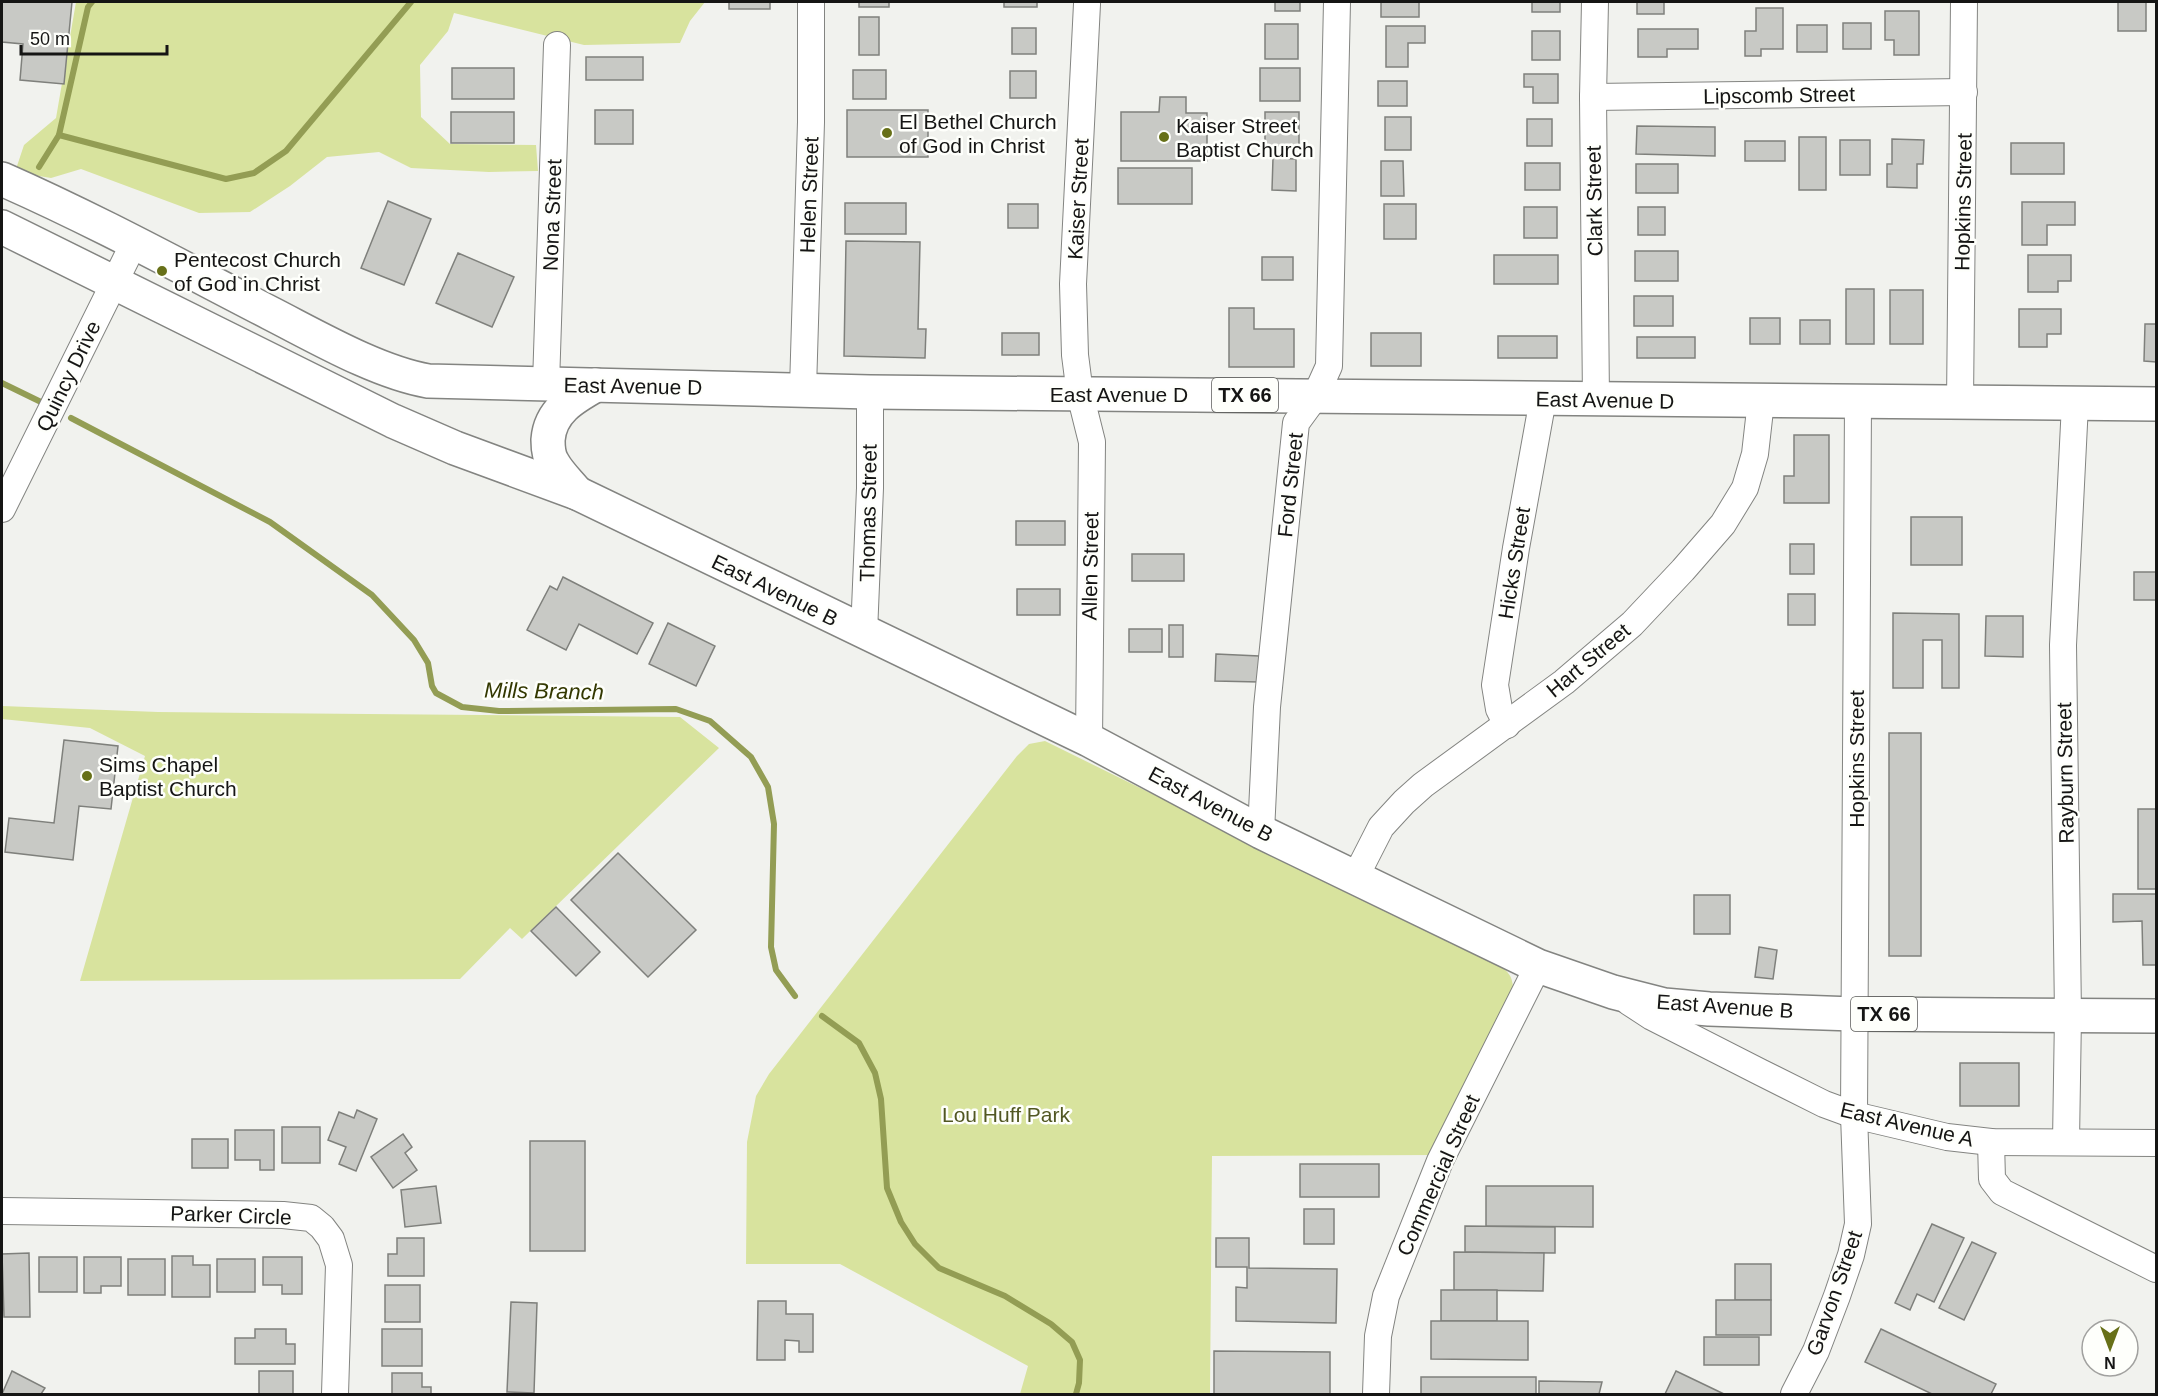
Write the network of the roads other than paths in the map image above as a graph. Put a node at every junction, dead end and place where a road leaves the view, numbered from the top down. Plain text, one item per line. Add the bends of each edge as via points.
1 (811, 2) edge
2 (1337, 2) edge
3 (1595, 2) edge
4 (1964, 2) edge
5 (1087, 4) dead end
6 (557, 45) dead end
7 (1964, 92) junction
8 (1593, 97) junction
9 (2, 179) edge
10 (2, 227) edge
11 (134, 243) junction
12 (114, 282) junction
13 (546, 384) junction
14 (596, 385) junction
15 (803, 389) junction
16 (870, 392) junction
17 (1080, 394) junction
18 (1315, 397) junction
19 (1543, 399) junction
20 (1596, 400) junction
21 (1761, 401) junction
22 (1858, 402) junction
23 (1960, 403) junction
24 (2075, 404) junction
25 (2157, 404) edge
26 (577, 493) junction
27 (2, 509) edge
28 (864, 633) junction
29 (1508, 725) junction
30 (1089, 740) junction
31 (1261, 832) junction
32 (1356, 876) junction
33 (1538, 966) junction
34 (1613, 992) junction
35 (1854, 1014) junction
36 (2068, 1015) junction
37 (2157, 1016) edge
38 (1854, 1115) junction
39 (1991, 1142) junction
40 (2066, 1142) junction
41 (2157, 1143) edge
42 (2, 1211) edge
43 (2157, 1269) edge
44 (335, 1395) edge
45 (1376, 1395) edge
46 (1794, 1395) edge

1 - 15 street, Helen Street
2 - 18 street, Ford Street via 1329,366
3 - 8 street, Clark Street
4 - 7 street, Hopkins Street
5 - 17 street, Kaiser Street via 1074,284
6 - 13 street, Nona Street
7 - 8 street, Lipscomb Street
7 - 23 street, Hopkins Street
8 - 20 street, Clark Street
9 - 11 main road, TX 66
10 - 12 main road, TX 66
11 - 12 street, Quincy Drive
11 - 13 main road, East Avenue D / TX 66 via 340,348 410,378
12 - 26 main road, East Avenue B / TX 66 via 455,448
12 - 27 street, Quincy Drive
13 - 14 main road, East Avenue D / TX 66
14 - 15 main road, East Avenue D / TX 66
14 - 26 main road via 558,411 549,430 552,462
15 - 16 main road, East Avenue D / TX 66
16 - 17 main road, East Avenue D / TX 66
16 - 28 street, Thomas Street
17 - 18 main road, East Avenue D / TX 66
17 - 30 street, Allen Street via 1092,442
18 - 19 main road, East Avenue D / TX 66
18 - 31 street, Ford Street via 1296,423 1267,707
19 - 20 main road, East Avenue D / TX 66
19 - 29 street, Hicks Street via 1495,685 1499,709
20 - 21 main road, East Avenue D / TX 66
21 - 22 main road, East Avenue D / TX 66
21 - 29 street, Hart Street via 1755,454 1745,488 1723,524 1632,624
22 - 23 main road, East Avenue D / TX 66
22 - 35 street, Hopkins Street
23 - 24 main road, East Avenue D / TX 66
24 - 25 main road, East Avenue D / TX 66
24 - 36 street, Rayburn Street via 2063,645
26 - 28 main road, East Avenue B / TX 66
28 - 30 main road, East Avenue B / TX 66
29 - 32 street, Hart Street via 1404,802 1381,827
30 - 31 main road, East Avenue B / TX 66
31 - 32 main road, East Avenue B / TX 66
32 - 33 main road, East Avenue B / TX 66
33 - 34 main road, East Avenue B / TX 66
33 - 45 street, Commercial Street via 1440,1161 1386,1296 1378,1336
34 - 35 main road, East Avenue B / TX 66 via 1675,1006
34 - 38 street, East Avenue A via 1673,1028 1824,1104
35 - 36 main road, East Avenue B / TX 66
35 - 38 street, Hopkins Street
36 - 37 main road, East Avenue B / TX 66
36 - 40 street, Rayburn Street
38 - 39 street, East Avenue A via 1947,1137
38 - 46 street, Garvon Street via 1858,1224 1837,1296
39 - 40 street, East Avenue A
39 - 43 street via 1992,1179 2002,1192
40 - 41 street, East Avenue A
42 - 44 street, Parker Circle via 311,1218 331,1239 339,1265

